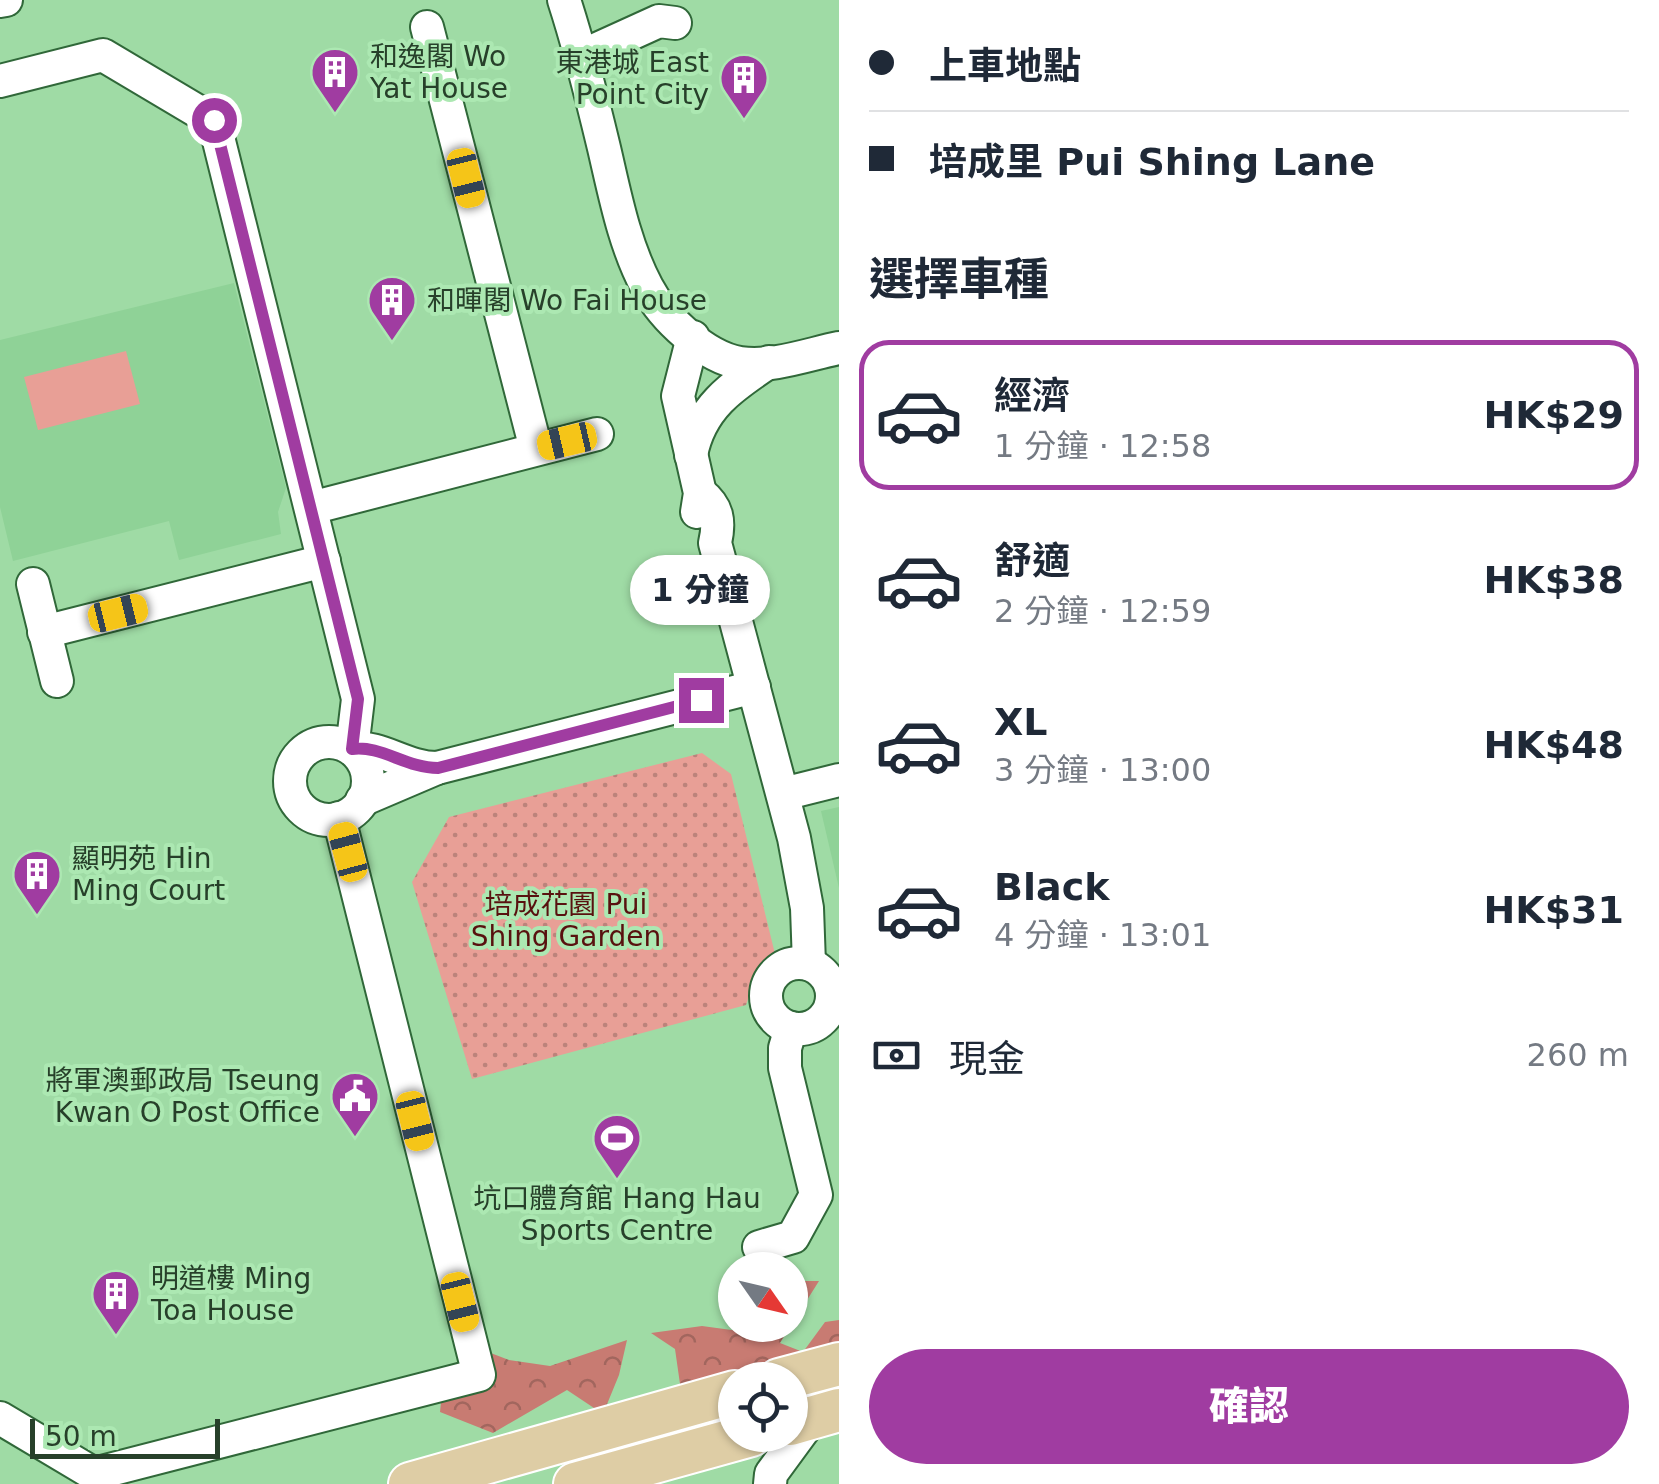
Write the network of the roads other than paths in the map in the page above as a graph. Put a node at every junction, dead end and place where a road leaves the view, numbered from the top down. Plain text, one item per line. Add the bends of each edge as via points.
1 (564, 0) edge
2 (675, 23) dead end
3 (427, 27) dead end
4 (582, 56) junction
5 (0, 82) edge
6 (693, 338) junction
7 (839, 348) edge
8 (770, 362) junction
9 (598, 434) dead end
10 (536, 448) junction
11 (691, 459) junction
12 (311, 508) junction
13 (324, 561) junction
14 (33, 584) dead end
15 (44, 632) junction
16 (57, 681) dead end
17 (754, 687) junction
18 (352, 749) junction
19 (438, 768) junction
20 (839, 780) edge
21 (783, 794) junction
22 (351, 809) junction
23 (809, 964) junction
24 (792, 1028) junction
25 (759, 1248) dead end
26 (839, 1364) edge
27 (808, 1372) edge
28 (718, 1397) edge
29 (0, 1418) edge
30 (814, 1418) edge
31 (718, 1444) edge
32 (764, 1481) edge
33 (410, 1484) edge
34 (575, 1484) edge

1 - 4 street
2 - 4 street via 659,21
3 - 10 street
4 - 6 street via 625,235 659,306
5 - 12 street via 103,55 214,120
6 - 8 street via 739,363
6 - 11 street via 678,396
7 - 8 street
8 - 11 street via 713,405
9 - 10 street
10 - 12 street
11 - 17 street via 700,494 713,503 719,524 715,542
12 - 13 street
13 - 15 street
13 - 18 street via 358,699
14 - 15 street
15 - 16 street
17 - 19 street
17 - 21 street
18 - 19 street
18 - 22 street via 368,778
18 - 22 street via 314,744 290,773 302,810 314,816
19 - 22 street
20 - 21 street
21 - 23 street via 808,908
22 - 29 street via 478,1375 94,1474
23 - 24 street via 826,977 832,999 822,1019
23 - 24 street via 788,964 768,987 768,1008
24 - 25 street via 785,1068 816,1195 793,1237
26 - 27 main road
28 - 33 main road
30 - 32 street
31 - 34 main road

